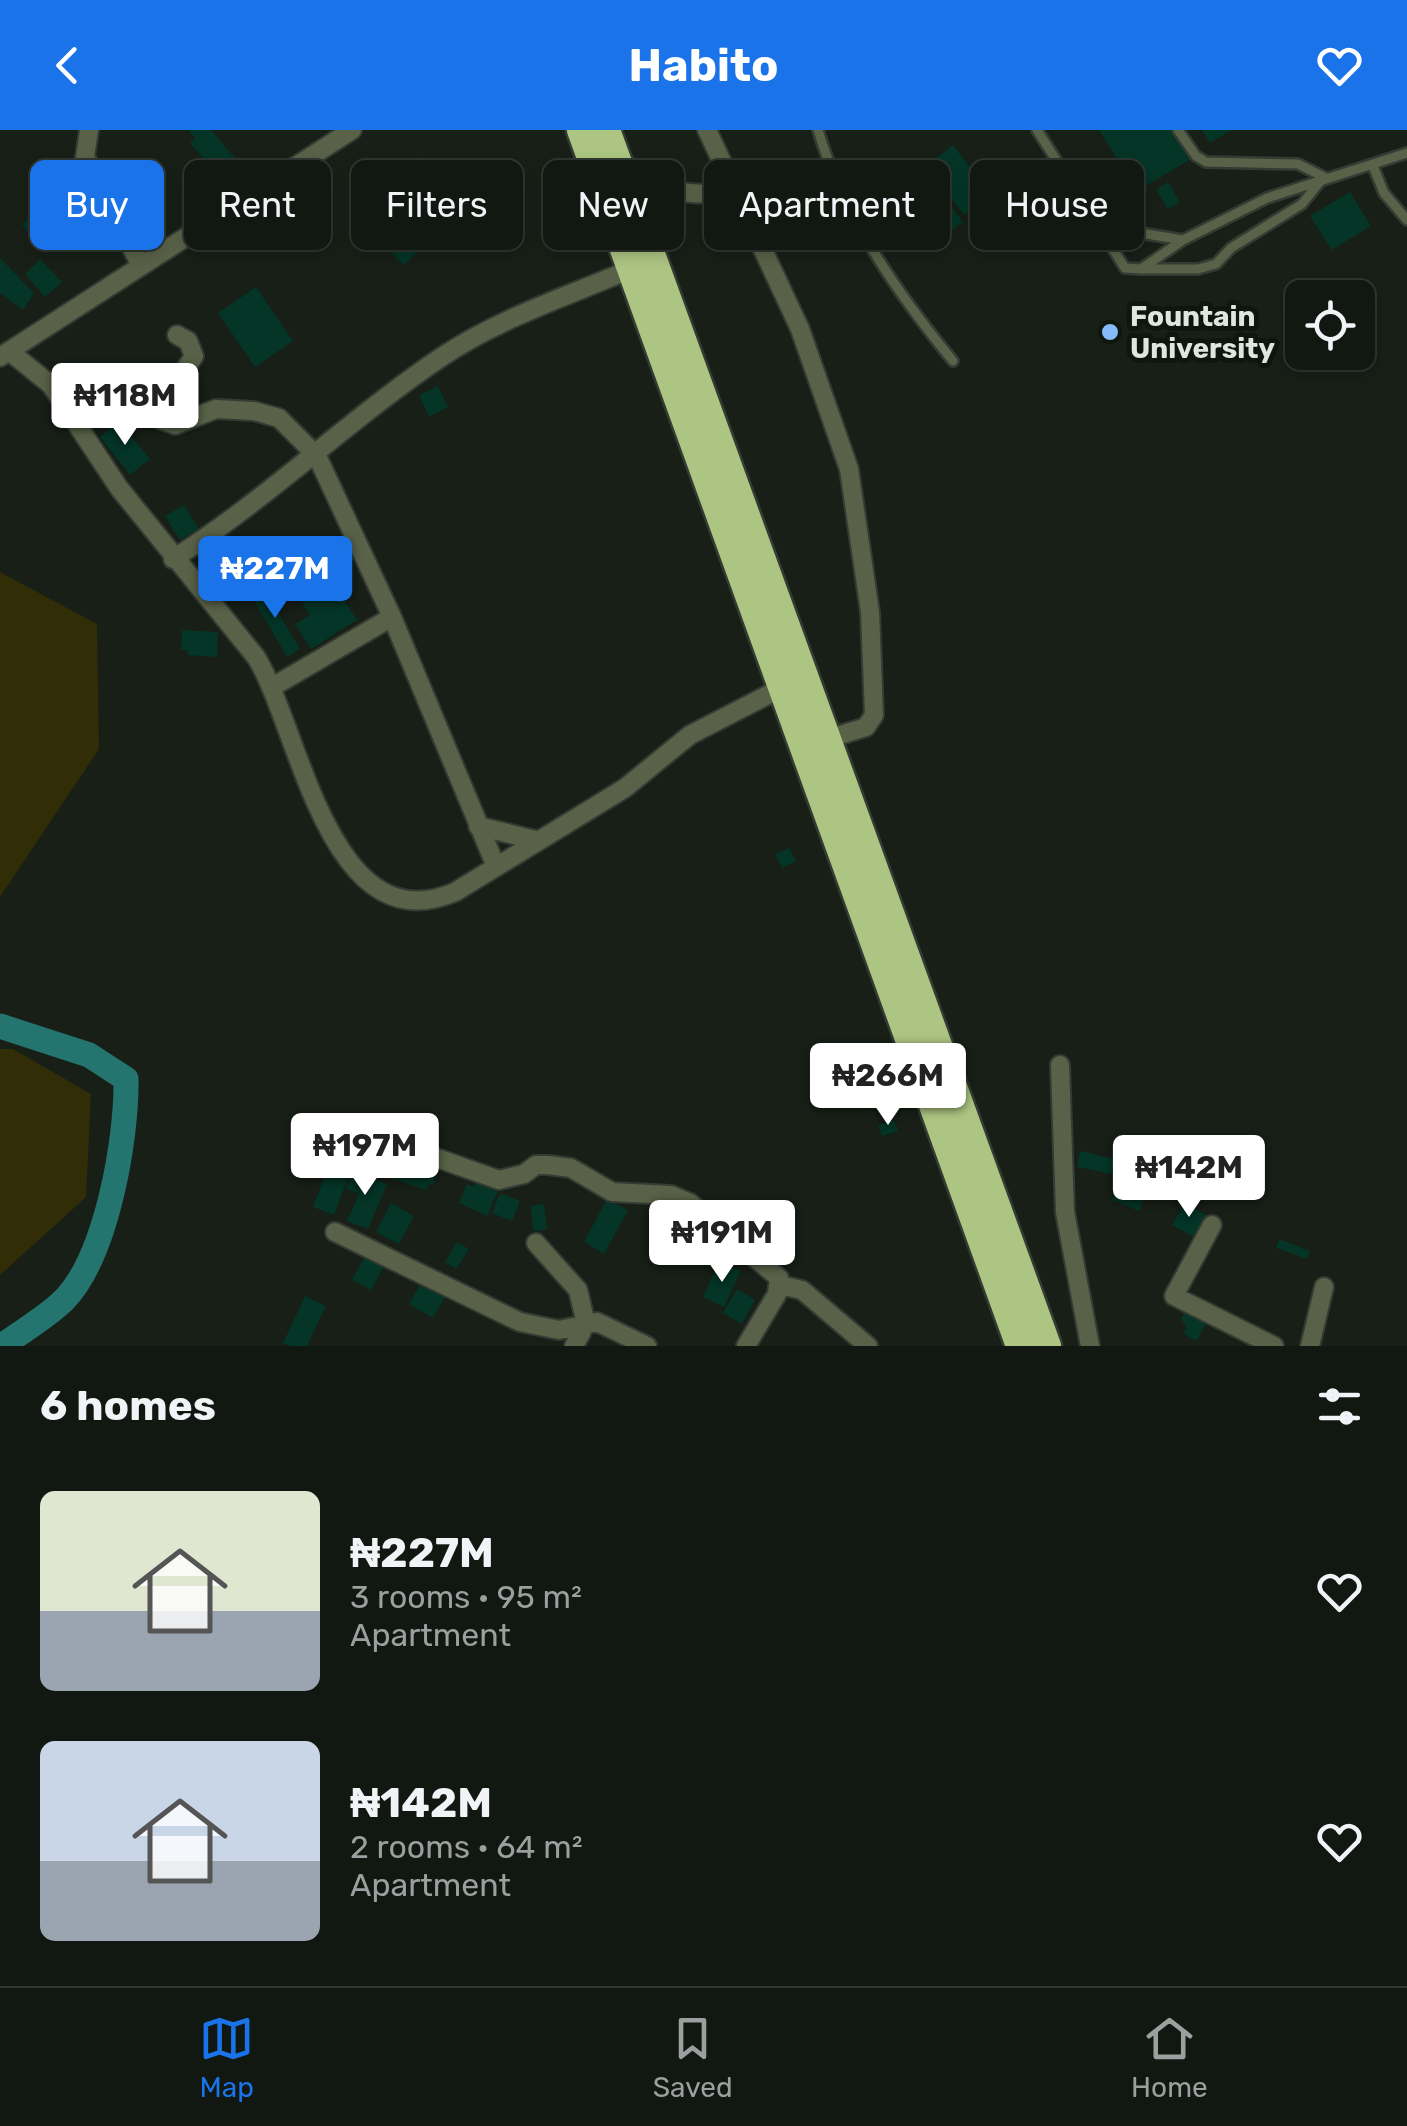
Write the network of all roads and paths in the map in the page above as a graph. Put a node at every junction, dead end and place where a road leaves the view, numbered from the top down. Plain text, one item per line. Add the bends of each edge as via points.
1 (88, 130) edge
2 (352, 130) edge
3 (582, 130) edge
4 (707, 130) edge
5 (818, 130) edge
6 (1037, 130) edge
7 (1178, 130) edge
8 (610, 142) edge
9 (1407, 154) edge
10 (722, 160) edge
11 (1056, 160) edge
12 (1373, 166) junction
13 (1324, 177) junction
14 (704, 194) edge
15 (1407, 220) edge
16 (1144, 233) edge
17 (1184, 240) junction
18 (765, 250) edge
19 (1113, 250) edge
20 (140, 264) junction
21 (1142, 269) junction
22 (631, 270) junction
23 (177, 335) dead end
24 (4, 354) edge
25 (954, 361) dead end
26 (317, 456) junction
27 (173, 559) junction
28 (392, 617) junction
29 (274, 686) junction
30 (782, 686) junction
31 (826, 739) junction
32 (478, 826) junction
33 (536, 840) junction
34 (495, 864) junction
35 (1060, 1065) dead end
36 (372, 1135) dead end
37 (1212, 1225) dead end
38 (335, 1232) dead end
39 (536, 1243) dead end
40 (780, 1286) junction
41 (1324, 1288) dead end
42 (586, 1324) junction
43 (1251, 1341) edge
44 (574, 1346) edge
45 (646, 1346) edge
46 (746, 1346) edge
47 (868, 1346) edge
48 (1021, 1346) edge
49 (1046, 1346) edge
50 (1090, 1346) edge
51 (1274, 1346) edge
52 (1310, 1346) edge

1 - 20 street via 85,157
2 - 20 street
3 - 22 highway
4 - 10 street
5 - 25 lane via 833,175 886,273
6 - 11 lane
7 - 13 lane via 1206,162 1298,164
8 - 14 street via 636,176 678,195
8 - 31 highway
9 - 12 lane
12 - 13 lane
12 - 15 lane via 1384,193
13 - 17 lane
13 - 21 lane via 1293,211 1216,264
16 - 17 lane
17 - 21 lane
18 - 31 street via 850,469 860,525 874,715 850,734
19 - 21 lane via 1125,268
20 - 24 street
22 - 26 street via 446,354
22 - 30 highway
23 - 26 street via 188,340 194,356 162,406 161,420 175,425 216,410 254,410 279,418
24 - 27 street via 51,384
26 - 27 street
26 - 28 street
27 - 29 street via 234,626
28 - 29 street
28 - 32 street
29 - 34 street via 324,822 356,871 409,900 432,902
30 - 33 street via 690,735 624,788
30 - 48 highway
31 - 49 highway
32 - 33 street
32 - 34 street
33 - 34 street
35 - 50 street via 1065,1212
36 - 40 street via 499,1180 548,1165 571,1168 612,1192 671,1194 706,1216 779,1278
37 - 43 street via 1174,1296
38 - 42 street via 520,1322 540,1329
39 - 42 street via 578,1290
40 - 46 street
40 - 47 street via 802,1290
41 - 52 street
42 - 44 street
42 - 45 street via 607,1324
43 - 51 street

